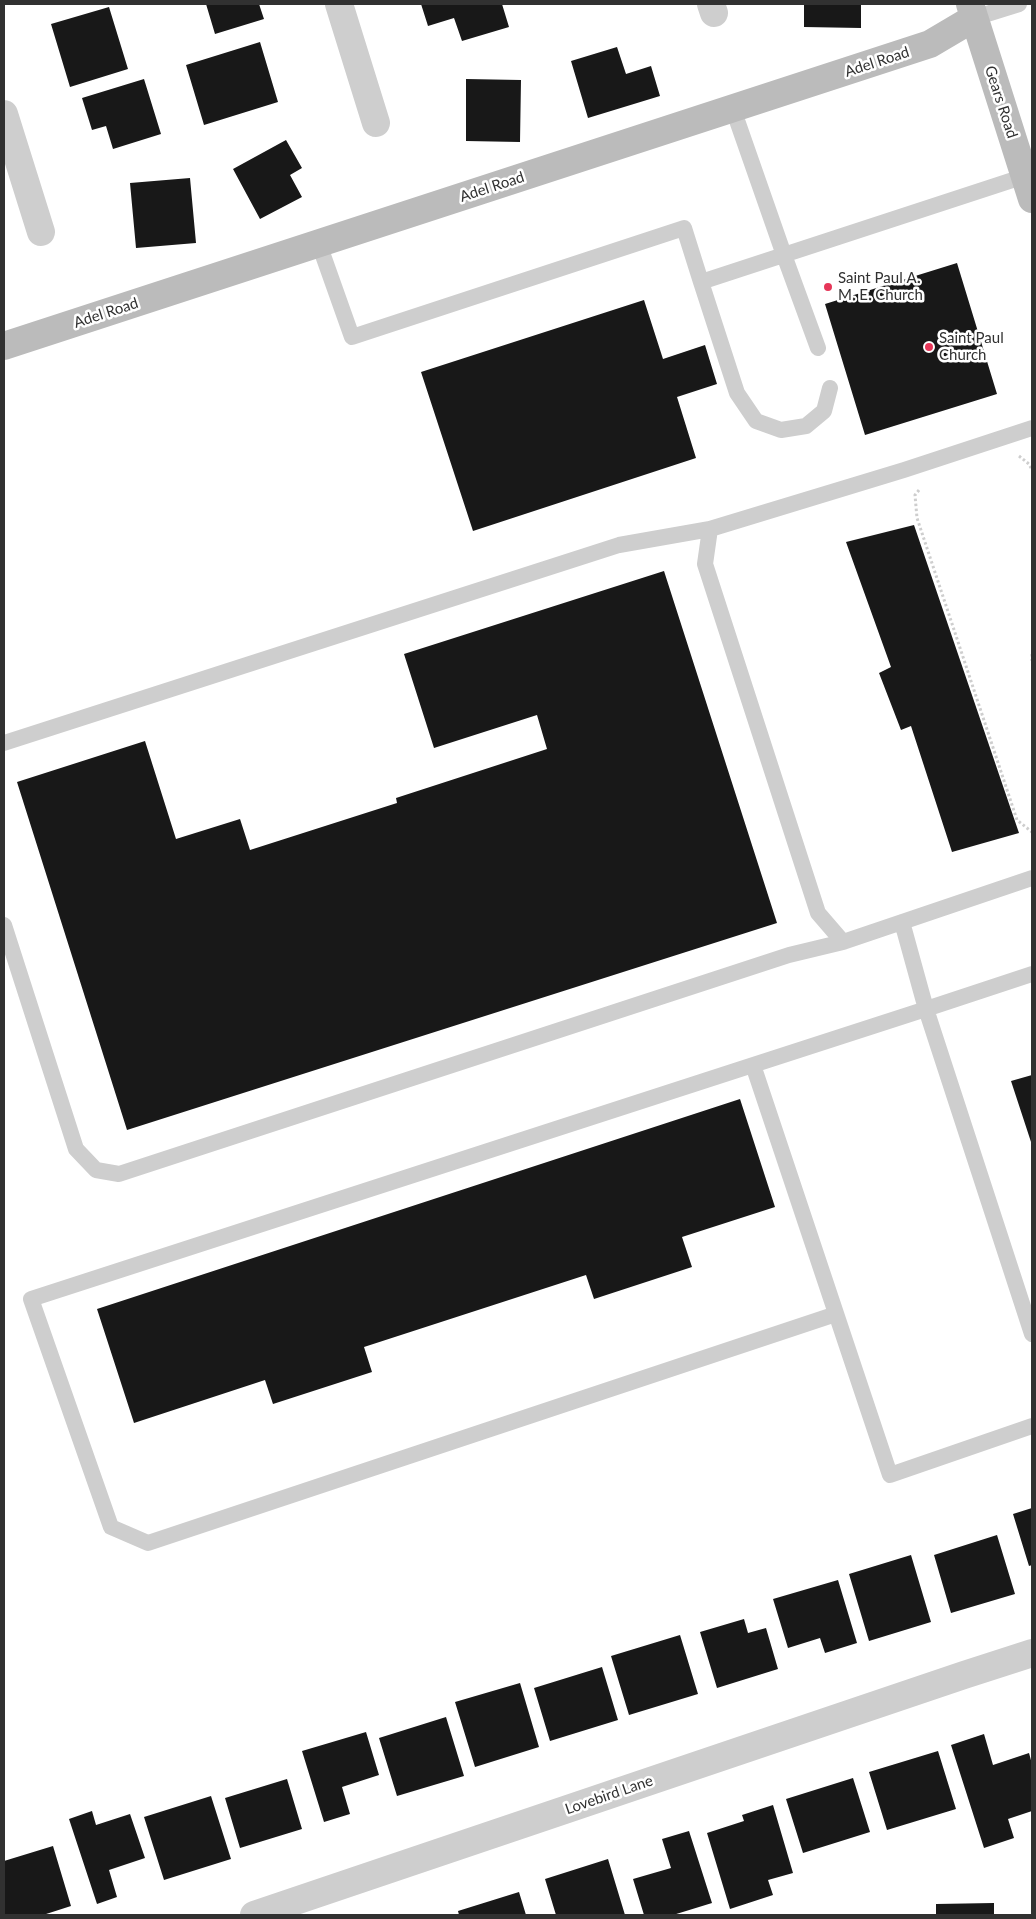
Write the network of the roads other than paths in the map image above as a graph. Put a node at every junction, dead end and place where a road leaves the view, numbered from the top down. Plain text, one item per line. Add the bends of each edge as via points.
1 (339, 4) edge
2 (1019, 4) edge
3 (972, 11) edge
4 (733, 109) junction
5 (4, 114) edge
6 (376, 123) dead end
7 (1029, 188) edge
8 (41, 232) dead end
9 (319, 244) junction
10 (784, 255) junction
11 (701, 282) junction
12 (4, 346) edge
13 (818, 348) dead end
14 (830, 388) dead end
15 (1032, 428) edge
16 (710, 529) junction
17 (4, 743) edge
18 (1032, 878) edge
19 (902, 922) junction
20 (4, 925) edge
21 (843, 942) junction
22 (1032, 974) edge
23 (926, 1008) junction
24 (753, 1066) junction
25 (836, 1314) junction
26 (1032, 1334) edge
27 (1032, 1426) edge
28 (1032, 1653) edge
29 (254, 1915) edge

1 - 6 street
2 - 3 lane
3 - 4 street, Adel Road via 930,44
3 - 7 street, Gears Road
4 - 9 street, Adel Road
4 - 10 lane
5 - 8 street
7 - 10 lane
9 - 11 lane via 352,337 684,228
9 - 12 street, Adel Road
10 - 11 lane
10 - 13 lane
11 - 14 lane via 737,393 756,421 780,430 806,426 824,411
15 - 16 lane
16 - 17 lane via 619,545
16 - 21 lane via 705,564 711,583 818,913
18 - 19 lane
19 - 21 lane
19 - 23 lane
20 - 21 lane via 76,1149 96,1170 119,1174 789,955
22 - 23 lane
23 - 24 lane
23 - 26 lane
24 - 25 lane
24 - 25 lane via 31,1299 111,1527 148,1543
25 - 27 lane via 890,1476
28 - 29 street, Lovebird Lane

